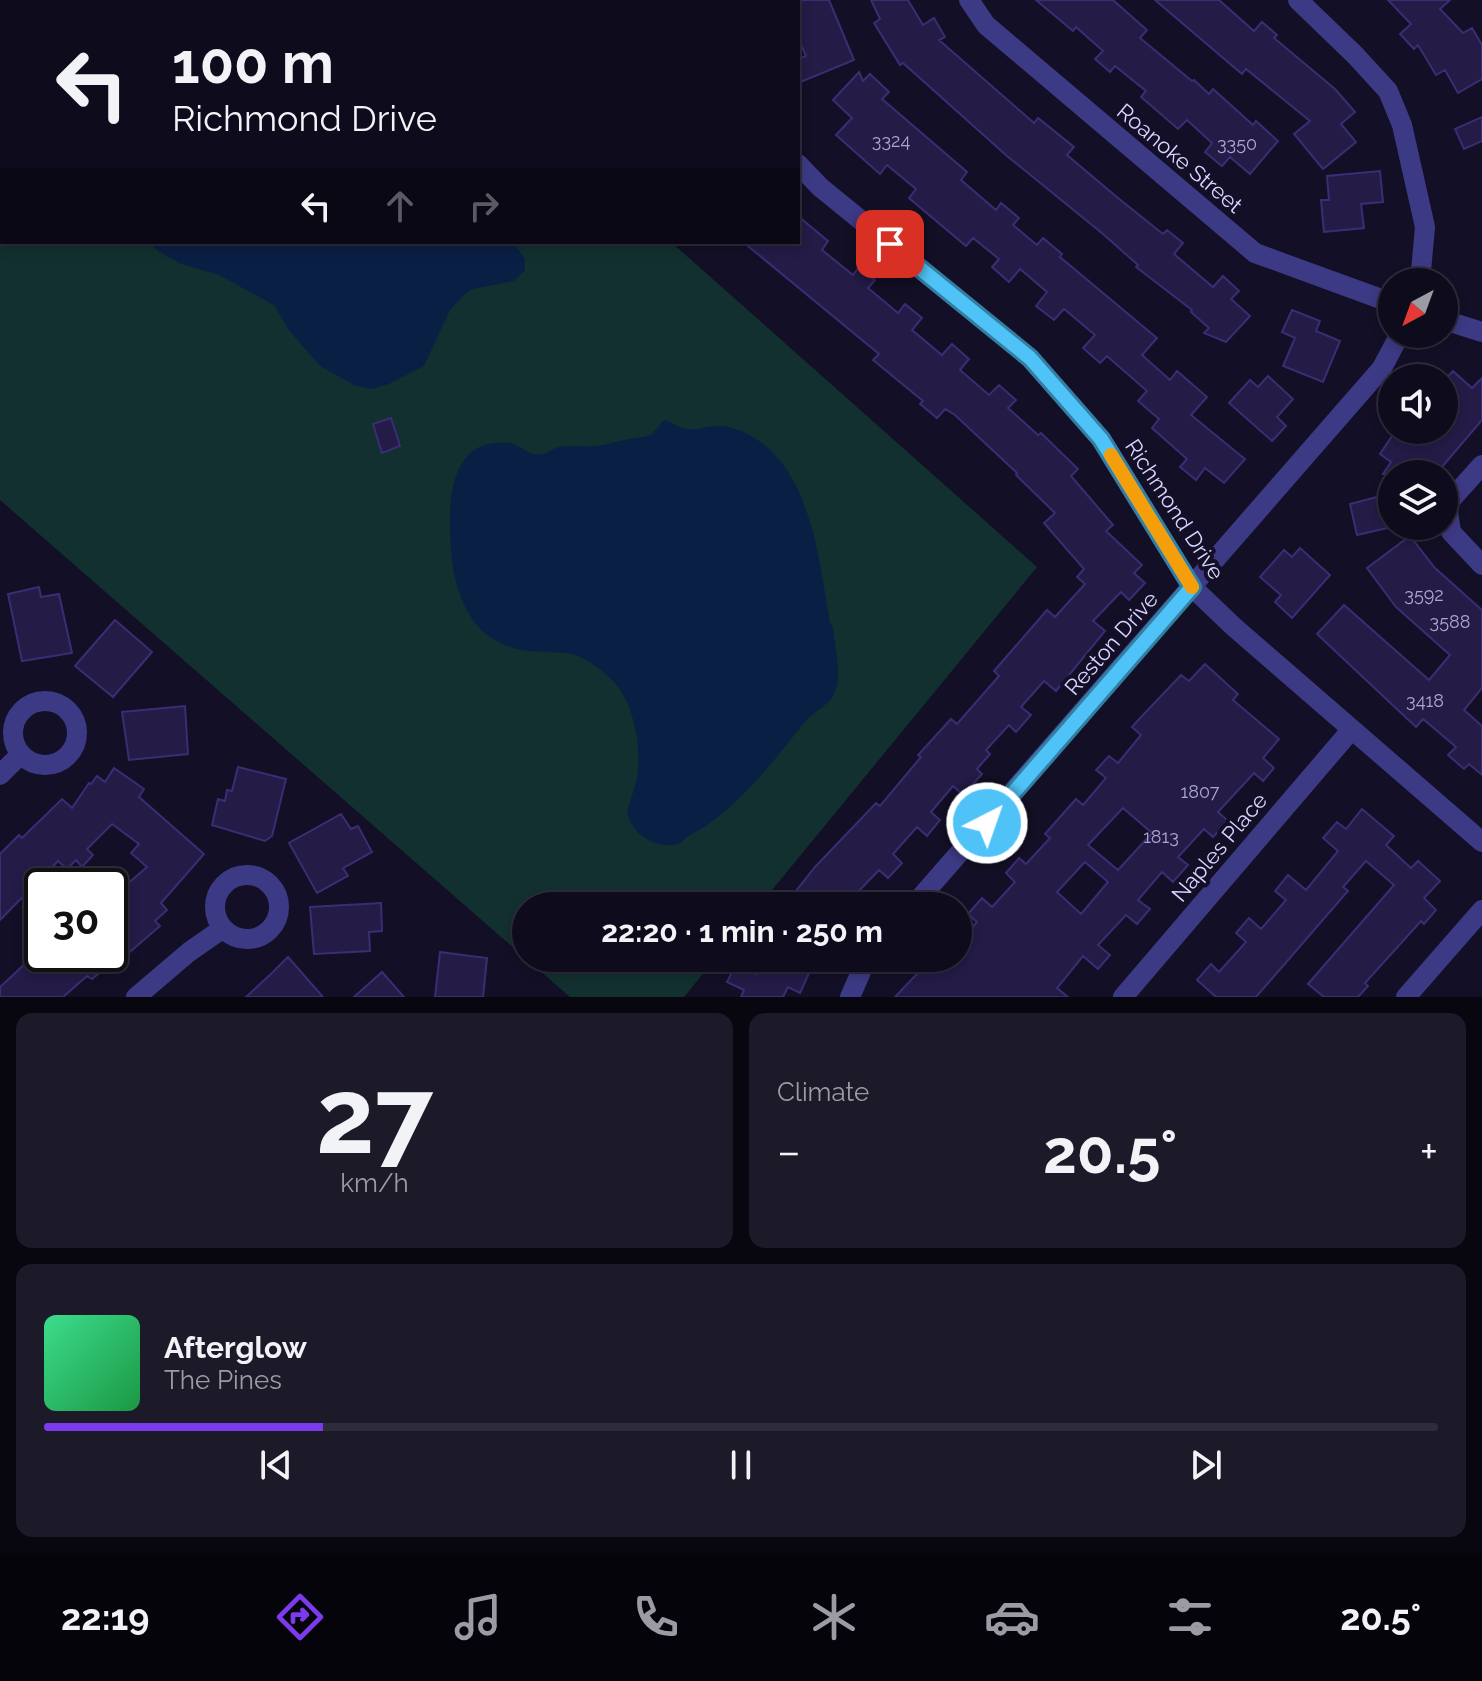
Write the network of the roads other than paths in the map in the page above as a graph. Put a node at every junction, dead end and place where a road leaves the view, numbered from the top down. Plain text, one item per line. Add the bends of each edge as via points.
1 (969, 0) edge
2 (1298, 0) edge
3 (800, 166) edge
4 (1421, 268) edge
5 (1378, 298) edge
6 (1458, 324) edge
7 (1482, 332) edge
8 (1393, 348) edge
9 (1482, 465) edge
10 (1482, 565) edge
11 (1192, 587) junction
12 (1352, 729) junction
13 (20, 755) dead end
14 (0, 775) edge
15 (1482, 842) edge
16 (925, 892) edge
17 (1482, 910) edge
18 (222, 929) dead end
19 (861, 972) edge
20 (136, 997) edge
21 (850, 997) edge
22 (1123, 997) edge
23 (1406, 997) edge

1 - 5 street, Roanoke Street via 986,25 1255,253
2 - 4 street via 1388,91 1402,125 1425,227
3 - 11 street, Richmond Drive via 1030,358 1101,439
6 - 7 street
8 - 11 street, Reston Drive via 1382,368
9 - 10 street via 1447,504 1451,532
11 - 12 street, Richmond Drive
11 - 16 street, Reston Drive
12 - 15 street, Richmond Drive
12 - 22 street, Naples Place
13 - 14 street
17 - 23 street
18 - 20 street
19 - 21 street

